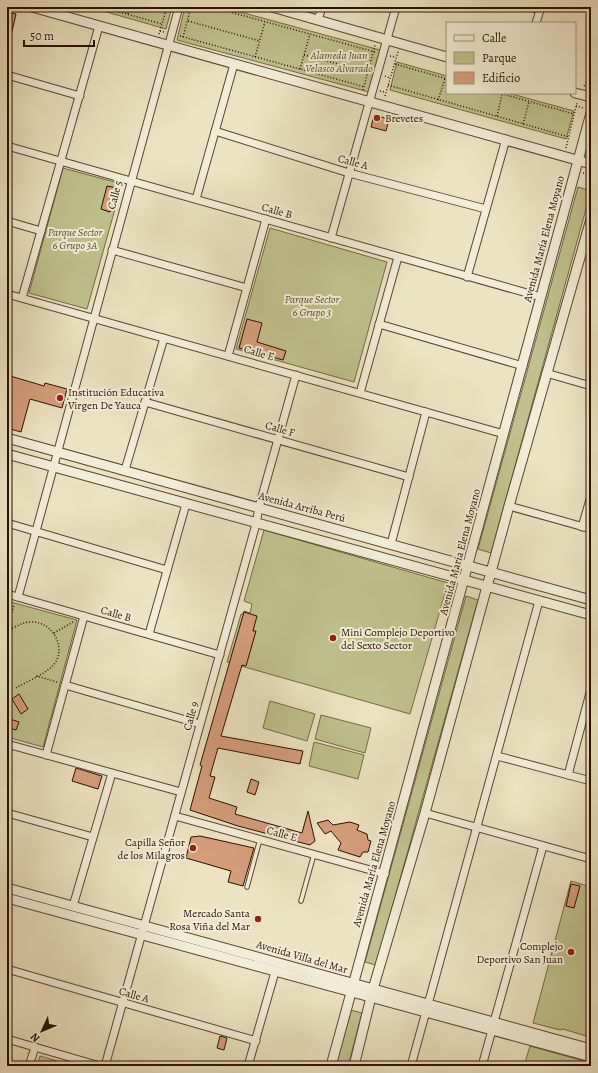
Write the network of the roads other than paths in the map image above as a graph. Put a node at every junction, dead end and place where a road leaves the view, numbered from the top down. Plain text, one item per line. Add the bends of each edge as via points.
1 (32, 7) edge
2 (178, 7) edge
3 (272, 7) edge
4 (322, 7) edge
5 (396, 7) edge
6 (530, 7) edge
7 (540, 9) edge
8 (318, 20) junction
9 (536, 22) edge
10 (99, 26) junction
11 (388, 40) junction
12 (168, 45) junction
13 (446, 56) edge
14 (234, 64) junction
15 (7, 75) edge
16 (577, 93) edge
17 (80, 96) junction
18 (591, 97) edge
19 (371, 100) junction
20 (591, 113) edge
21 (215, 131) junction
22 (506, 139) junction
23 (7, 146) edge
24 (578, 160) junction
25 (61, 161) junction
26 (591, 164) edge
27 (349, 173) junction
28 (131, 181) junction
29 (196, 199) junction
30 (486, 209) junction
31 (591, 219) edge
32 (266, 220) junction
33 (7, 221) edge
34 (41, 230) junction
35 (331, 238) junction
36 (589, 238) edge
37 (112, 250) junction
38 (398, 257) junction
39 (467, 277) junction
40 (247, 288) junction
41 (7, 294) edge
42 (541, 297) junction
43 (22, 298) junction
44 (93, 318) junction
45 (379, 324) junction
46 (164, 338) junction
47 (228, 356) junction
48 (523, 366) junction
49 (546, 373) junction
50 (296, 375) junction
51 (591, 386) edge
52 (360, 393) junction
53 (145, 402) junction
54 (426, 412) junction
55 (504, 434) junction
56 (7, 438) edge
57 (278, 440) junction
58 (7, 454) edge
59 (55, 459) junction
60 (125, 470) junction
61 (409, 477) junction
62 (591, 496) edge
63 (186, 504) junction
64 (509, 506) junction
65 (259, 507) junction
66 (7, 523) edge
67 (256, 524) junction
68 (582, 527) junction
69 (591, 530) edge
70 (36, 532) junction
71 (391, 544) junction
72 (468, 565) junction
73 (167, 570) junction
74 (492, 572) junction
75 (464, 580) junction
76 (487, 586) junction
77 (7, 594) edge
78 (17, 597) junction
79 (540, 600) junction
80 (591, 600) edge
81 (591, 615) edge
82 (84, 616) junction
83 (149, 634) junction
84 (220, 655) junction
85 (66, 685) junction
86 (590, 693) edge
87 (200, 724) junction
88 (7, 744) edge
89 (46, 755) junction
90 (497, 756) junction
91 (112, 773) junction
92 (568, 775) junction
93 (591, 781) edge
94 (181, 792) junction
95 (7, 813) edge
96 (425, 813) junction
97 (174, 816) junction
98 (477, 827) junction
99 (93, 837) junction
100 (260, 839) junction
101 (543, 846) junction
102 (314, 854) junction
103 (591, 859) edge
104 (385, 874) junction
105 (247, 887) dead end
106 (7, 888) edge
107 (7, 898) edge
108 (301, 901) dead end
109 (73, 906) junction
110 (143, 930) junction
111 (7, 969) edge
112 (276, 972) junction
113 (352, 988) junction
114 (372, 993) junction
115 (122, 1003) junction
116 (427, 1008) junction
117 (493, 1026) junction
118 (7, 1039) edge
119 (256, 1042) junction
120 (34, 1047) junction
121 (591, 1049) edge
122 (591, 1057) edge
123 (29, 1066) edge
124 (100, 1066) edge
125 (105, 1066) edge
126 (248, 1066) edge
127 (331, 1066) edge
128 (354, 1066) edge
129 (411, 1066) edge
130 (482, 1066) edge

1 - 10 street
2 - 12 street, Calle 5
3 - 8 street
4 - 8 street
5 - 11 street
6 - 7 street
7 - 9 street
8 - 11 street
10 - 12 street
10 - 17 street
11 - 13 street
11 - 19 street
12 - 14 street
12 - 28 street, Calle 5
14 - 19 street
14 - 21 street
15 - 17 street
16 - 18 street
17 - 25 street
19 - 22 street
19 - 27 street
20 - 24 street, Avenida María Elena Moyano
21 - 27 street, Calle A
21 - 29 street
22 - 24 street
22 - 30 street
23 - 25 street, Calle B
24 - 26 street
24 - 42 street, Avenida María Elena Moyano
25 - 28 street, Calle B
25 - 34 street
27 - 30 street, Calle A
27 - 35 street
28 - 29 street, Calle B
28 - 37 street, Calle 5
29 - 32 street, Calle B
30 - 39 street
31 - 36 street
32 - 35 street, Calle B
32 - 40 street
33 - 34 street
34 - 43 street
35 - 38 street, Calle B
36 - 49 street
37 - 40 street
37 - 44 street, Calle 5
38 - 39 street, Calle B
38 - 45 street
39 - 42 street, Calle B
40 - 47 street
41 - 43 street, Calle E
42 - 48 street, Avenida María Elena Moyano
43 - 44 street, Calle E
44 - 46 street, Calle E
44 - 59 street, Calle 5
45 - 48 street
45 - 52 street
46 - 47 street, Calle E
46 - 53 street
47 - 50 street, Calle E
48 - 55 street, Avenida María Elena Moyano
49 - 51 street
49 - 64 street
50 - 52 street, Calle E
50 - 57 street, Calle 9
52 - 54 street, Calle E
53 - 57 street, Calle F
53 - 60 street
54 - 55 street, Calle E
54 - 61 street
55 - 72 street, Avenida María Elena Moyano
56 - 59 street, Avenida Arriba Perú
57 - 61 street, Calle F
57 - 65 street, Calle 9
58 - 59 street, Avenida Arriba Perú
59 - 60 street, Avenida Arriba Perú
59 - 63 street, Avenida Arriba Perú
59 - 70 street, Calle 5
60 - 65 street, Avenida Arriba Perú
61 - 71 street
62 - 68 street
63 - 67 street, Avenida Arriba Perú
63 - 73 street
64 - 68 street
64 - 74 street
65 - 67 street, Calle 9
65 - 71 street, Avenida Arriba Perú
66 - 70 street
67 - 75 street, Avenida Arriba Perú
67 - 84 street, Calle 9
68 - 69 street
70 - 73 street
70 - 78 street, Calle 5
71 - 72 street, Avenida Arriba Perú
72 - 74 street, Avenida Arriba Perú
72 - 75 street, Avenida María Elena Moyano
73 - 83 street
74 - 76 street
74 - 80 street, Avenida Arriba Perú
75 - 76 street, Avenida Arriba Perú
75 - 104 street, Avenida María Elena Moyano
76 - 79 street, Avenida Arriba Perú
76 - 96 street
77 - 78 street, Calle B
78 - 82 street, Calle B
79 - 81 street, Avenida Arriba Perú
79 - 90 street
82 - 83 street, Calle B
82 - 85 street
83 - 84 street, Calle B
84 - 87 street, Calle 9
85 - 87 street
85 - 89 street
86 - 92 street
87 - 94 street, Calle 9
88 - 89 street
89 - 91 street
90 - 92 street
90 - 98 street
91 - 94 street
91 - 99 street
92 - 93 street
94 - 97 street, Calle 9
95 - 99 street
96 - 98 street
96 - 114 street
97 - 100 street, Calle E
97 - 110 street, Calle 9
98 - 101 street
98 - 116 street
99 - 109 street
100 - 102 street, Calle E
100 - 105 lane
101 - 103 street
101 - 117 street
102 - 104 street, Calle E
102 - 108 lane
104 - 113 street, Avenida María Elena Moyano
106 - 109 street, Avenida Villa del Mar
107 - 110 street, Avenida Villa del Mar
109 - 110 street, Avenida Villa del Mar
110 - 112 street, Avenida Villa del Mar
110 - 113 street, Avenida Villa del Mar
110 - 115 street, Calle 9
111 - 115 street, Calle A
112 - 113 street, Avenida Villa del Mar
112 - 119 street
113 - 114 street, Avenida Villa del Mar
113 - 127 street, Avenida María Elena Moyano
114 - 116 street, Avenida Villa del Mar
114 - 128 street
115 - 119 street, Calle A
115 - 125 street, Calle 9
116 - 117 street, Avenida Villa del Mar
116 - 129 street
117 - 121 street, Avenida Villa del Mar
117 - 122 street, Avenida Villa del Mar
117 - 130 street
118 - 120 street
119 - 126 street
120 - 123 street
120 - 124 street

